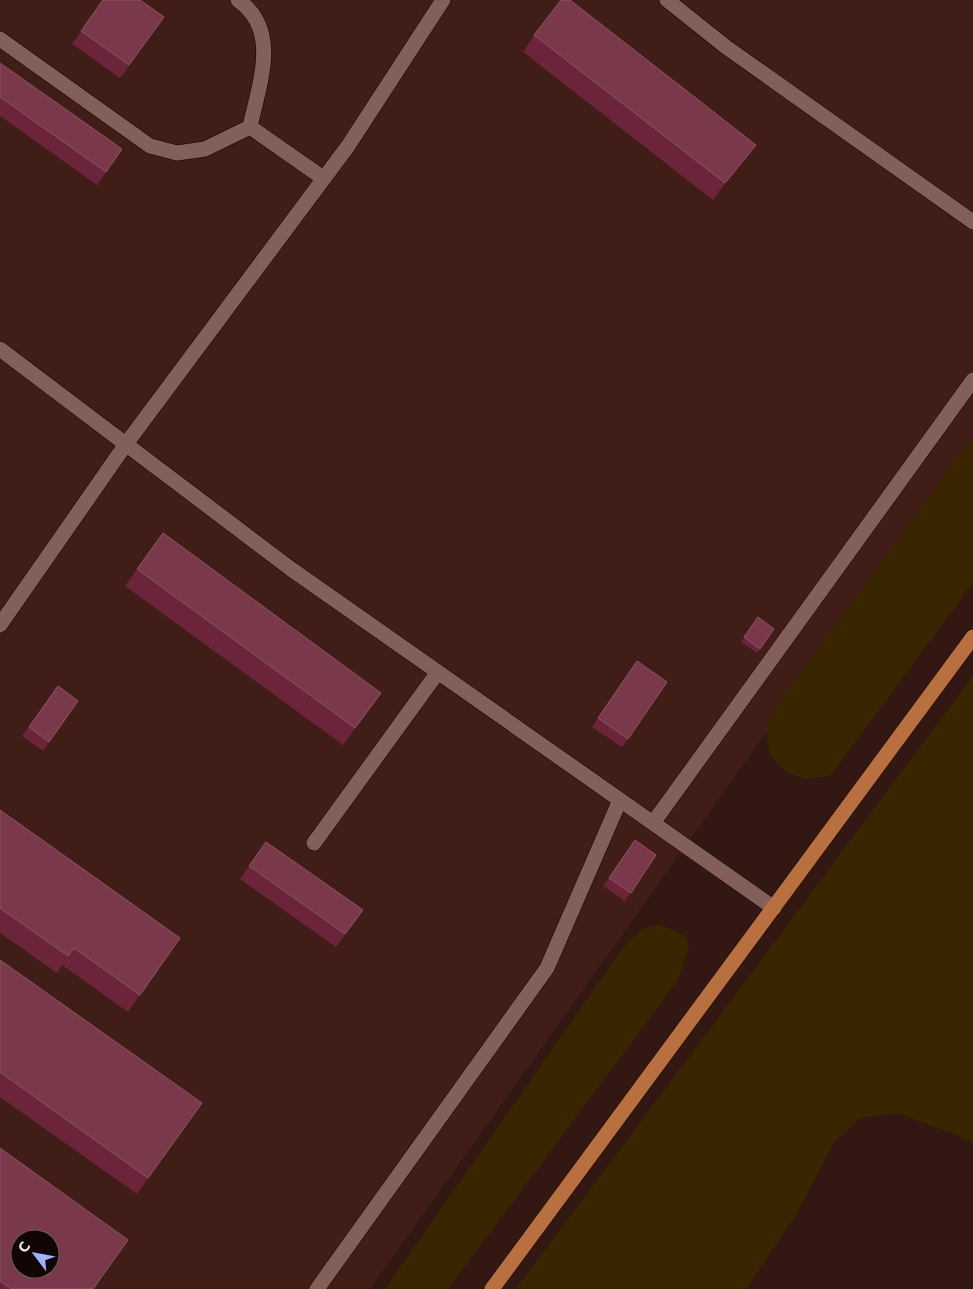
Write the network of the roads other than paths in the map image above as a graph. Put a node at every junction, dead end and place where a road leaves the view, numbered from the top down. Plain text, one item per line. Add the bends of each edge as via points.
1 (238, 0) edge
2 (443, 0) edge
3 (667, 0) edge
4 (0, 39) edge
5 (250, 127) junction
6 (323, 178) junction
7 (973, 222) edge
8 (0, 348) edge
9 (973, 380) edge
10 (126, 444) junction
11 (0, 625) edge
12 (973, 637) edge
13 (438, 672) junction
14 (620, 800) junction
15 (653, 823) junction
16 (314, 843) dead end
17 (774, 908) junction
18 (317, 1289) edge
19 (492, 1289) edge

1 - 5 lane via 261,28 266,51
2 - 6 lane via 348,146
3 - 7 lane via 726,47
4 - 5 lane via 150,146 177,153 205,149
5 - 6 lane
6 - 10 lane
8 - 10 lane
9 - 15 lane
10 - 11 lane
10 - 13 lane via 291,569
12 - 17 main road
13 - 14 lane
13 - 16 lane
14 - 15 lane
14 - 18 lane via 547,968
15 - 17 lane
17 - 19 main road

